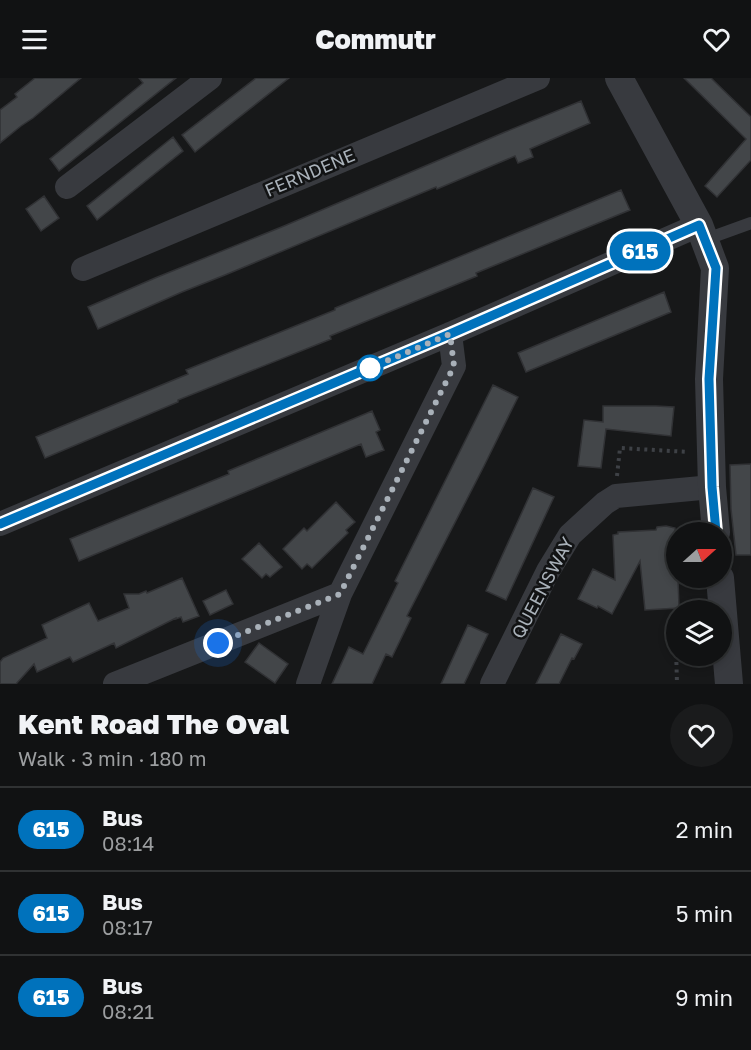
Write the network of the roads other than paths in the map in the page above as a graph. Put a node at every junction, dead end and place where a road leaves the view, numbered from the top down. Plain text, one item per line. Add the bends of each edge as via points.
1 (210, 78) edge
2 (538, 78) edge
3 (619, 78) edge
4 (67, 187) dead end
5 (751, 223) edge
6 (702, 232) junction
7 (83, 269) dead end
8 (450, 334) junction
9 (712, 487) junction
10 (4, 518) edge
11 (715, 522) edge
12 (721, 588) edge
13 (340, 594) junction
14 (116, 684) edge
15 (308, 684) edge
16 (492, 684) edge
17 (729, 684) edge

1 - 4 street
2 - 7 street, FERNDENE
3 - 6 street
5 - 6 lane
6 - 8 street
6 - 9 street via 716,268 709,379
8 - 10 street
8 - 13 street via 454,366
9 - 11 street
9 - 16 street, QUEENSWAY via 616,496 605,503 570,535
12 - 17 street
13 - 14 street
13 - 15 street

